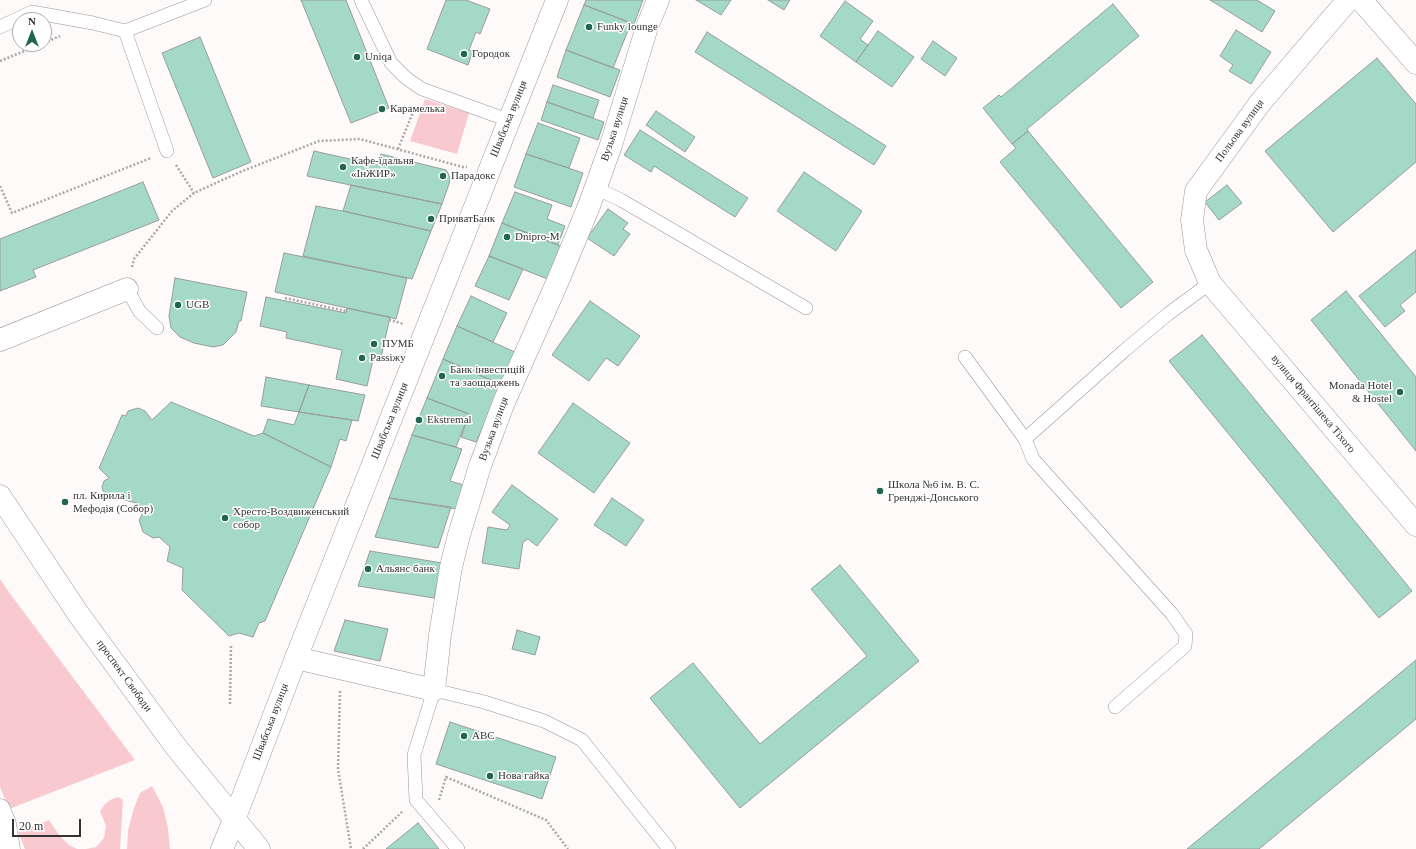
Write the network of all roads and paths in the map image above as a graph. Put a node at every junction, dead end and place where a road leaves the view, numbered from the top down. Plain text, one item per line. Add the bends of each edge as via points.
1 (205, 0) edge
2 (360, 0) edge
3 (557, 0) edge
4 (658, 0) edge
5 (1348, 0) edge
6 (1361, 0) edge
7 (0, 27) edge
8 (125, 31) junction
9 (22, 52) edge
10 (0, 61) edge
11 (1416, 63) edge
12 (422, 89) junction
13 (508, 120) junction
14 (398, 149) junction
15 (167, 151) junction
16 (490, 167) junction
17 (0, 186) edge
18 (595, 188) junction
19 (194, 193) junction
20 (1210, 284) junction
21 (127, 289) junction
22 (285, 298) dead end
23 (806, 308) dead end
24 (346, 311) dead end
25 (389, 320) dead end
26 (404, 324) dead end
27 (157, 328) dead end
28 (0, 340) edge
29 (965, 357) dead end
30 (1026, 439) junction
31 (0, 496) edge
32 (1416, 525) edge
33 (231, 645) dead end
34 (296, 658) junction
35 (340, 668) junction
36 (434, 690) junction
37 (230, 704) dead end
38 (1115, 707) dead end
39 (416, 800) junction
40 (0, 808) edge
41 (234, 820) junction
42 (433, 820) junction
43 (10, 849) edge
44 (222, 849) edge
45 (259, 849) edge
46 (350, 849) edge
47 (363, 849) edge
48 (458, 849) edge
49 (568, 849) edge
50 (670, 849) edge

1 - 8 lane
2 - 12 lane via 391,63
3 - 13 street, Швабська вулиця
4 - 18 street, Вузька вулиця
5 - 20 street, Польова вулиця via 1260,103 1196,191 1192,220 1196,250
6 - 11 street
7 - 8 lane via 32,12
8 - 15 lane
9 - 10 path
12 - 13 lane
12 - 14 path
13 - 16 street, Швабська вулиця
14 - 16 path via 463,167
14 - 19 path via 360,139 319,141
15 - 17 path via 12,213
15 - 19 path
16 - 34 street, Швабська вулиця
18 - 23 lane via 621,200
18 - 36 street, Вузька вулиця via 560,276 504,402 480,466 451,567
19 - 21 path via 172,210 134,259
20 - 30 lane via 1168,314 1125,350
20 - 32 street, вулиця Франтішека Тіхого
21 - 27 lane via 140,312
21 - 28 street
22 - 24 path
25 - 26 path
29 - 30 lane
30 - 38 lane via 1033,459 1172,614 1186,634 1185,646
31 - 41 street, проспект Свободи via 79,615 176,747
33 - 37 path
34 - 35 street
34 - 41 street, Швабська вулиця
35 - 36 street
35 - 46 path via 338,769
36 - 39 lane via 414,755
36 - 50 lane via 484,702 544,721 582,740
39 - 42 lane
39 - 47 path
40 - 43 street via 6,824
41 - 44 street, Швабська вулиця
41 - 45 street, проспект Свободи
42 - 48 lane
42 - 49 path via 446,777 546,820

